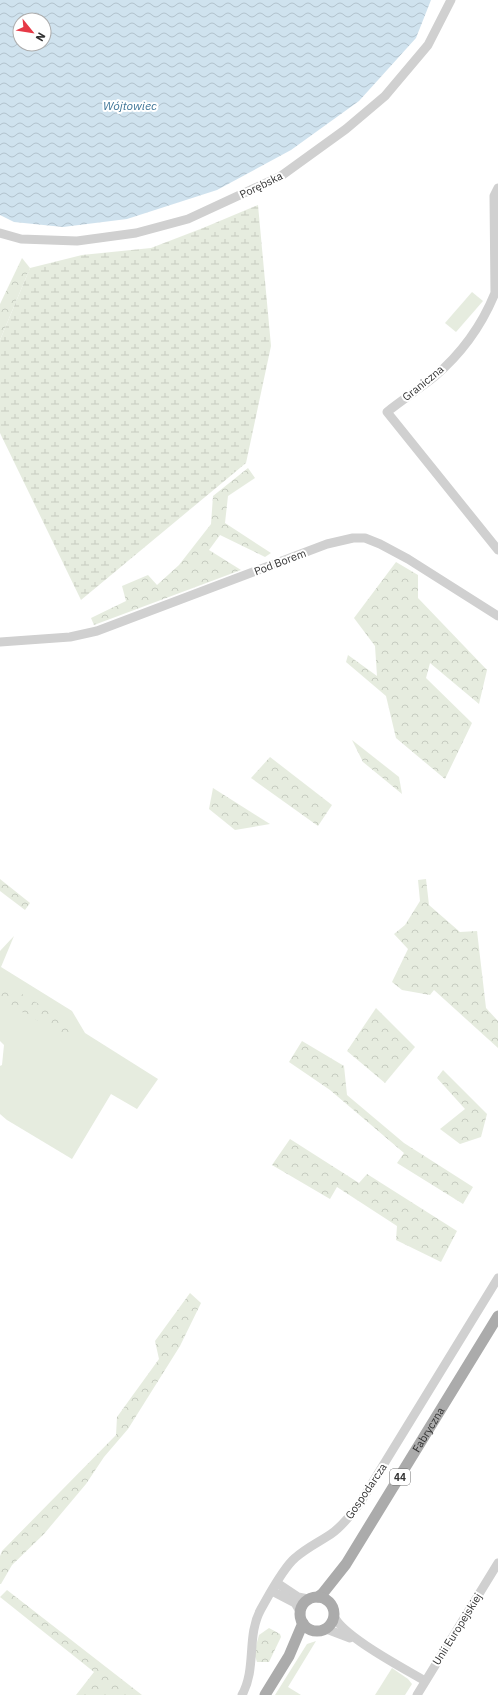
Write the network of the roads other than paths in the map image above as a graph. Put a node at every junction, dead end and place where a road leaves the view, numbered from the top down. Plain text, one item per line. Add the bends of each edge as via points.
1 (452, 0) edge
2 (498, 188) edge
3 (0, 233) edge
4 (498, 550) edge
5 (498, 616) edge
6 (0, 642) edge
7 (498, 1278) edge
8 (498, 1316) edge
9 (498, 1563) edge
10 (346, 1564) junction
11 (275, 1587) junction
12 (313, 1598) junction
13 (330, 1603) junction
14 (334, 1616) junction
15 (302, 1618) junction
16 (318, 1629) junction
17 (359, 1641) junction
18 (289, 1656) junction
19 (425, 1681) junction
20 (242, 1695) edge
21 (265, 1695) edge
22 (417, 1695) edge

1 - 3 street, Porębska via 428,45 385,96 346,129 281,176 188,219 136,233 77,241 21,239
2 - 4 street, Graniczna via 494,196 495,293 489,308 455,356 434,377 387,412
5 - 6 street, Pod Borem via 408,559 365,538 353,538 327,544 97,631 70,637
7 - 11 street, Gospodarcza via 360,1503 332,1534 306,1548 294,1559
8 - 10 main road, Fabryczna / 44
9 - 19 street, Unii Europejskiej
10 - 12 main road, Fabryczna / 44 via 323,1593
10 - 13 main road, Fabryczna / 44 via 333,1590
11 - 12 street via 298,1597
11 - 15 street via 295,1604
11 - 20 street, Gospodarcza via 260,1610 253,1628 249,1676
12 - 13 main road via 326,1599
12 - 15 main road, 44 via 303,1605
13 - 14 main road
14 - 16 main road, 44 via 330,1624
14 - 17 street via 338,1625
15 - 16 main road
15 - 18 main road, 44
16 - 17 street via 334,1631
16 - 18 main road, 44
17 - 19 street
18 - 21 main road, 44
19 - 22 street, Unii Europejskiej

